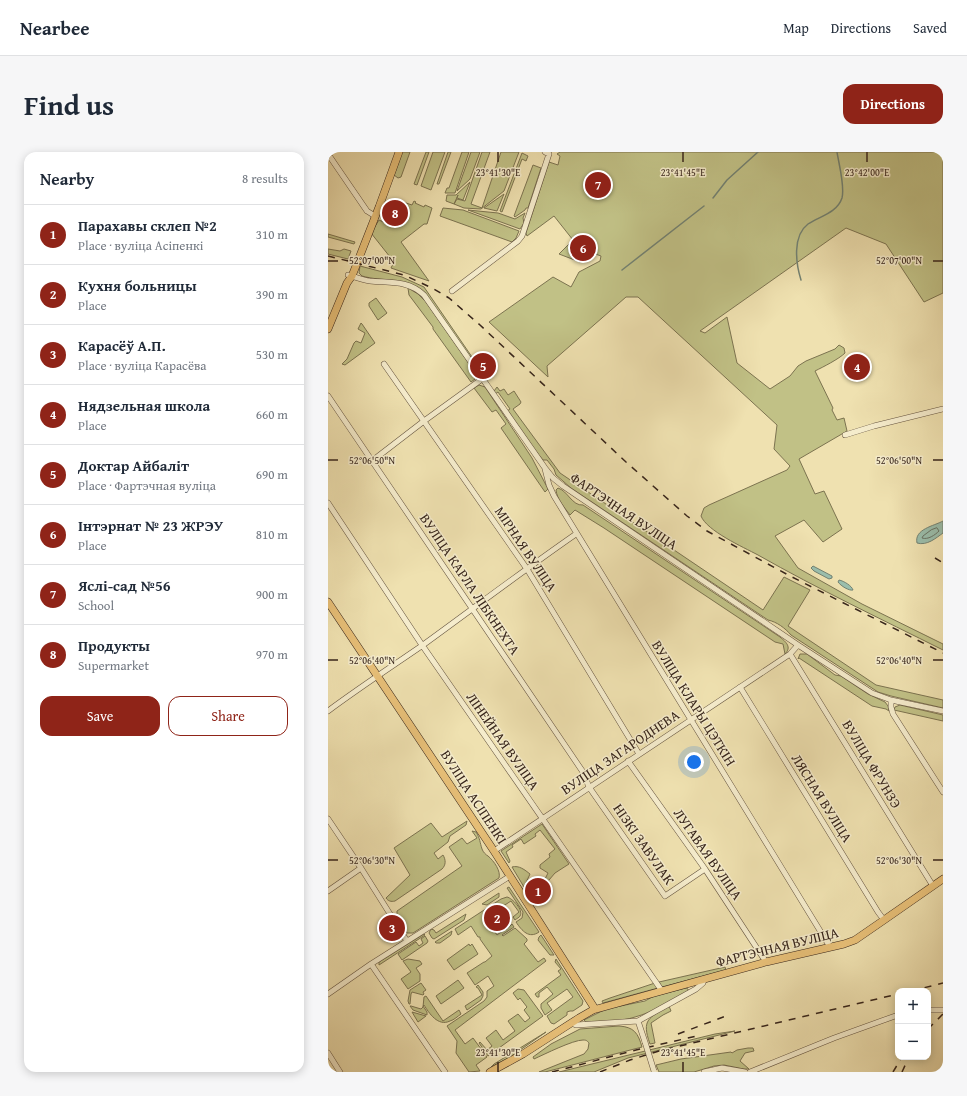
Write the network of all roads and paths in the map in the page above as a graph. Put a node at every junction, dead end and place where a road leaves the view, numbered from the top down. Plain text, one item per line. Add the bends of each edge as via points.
1 (394, 152) edge
2 (399, 152) edge
3 (545, 152) edge
4 (328, 154) edge
5 (373, 215) junction
6 (350, 275) junction
7 (452, 291) dead end
8 (328, 329) edge
9 (384, 364) dead end
10 (482, 379) junction
11 (328, 396) edge
12 (943, 409) edge
13 (424, 421) junction
14 (846, 435) dead end
15 (372, 461) junction
16 (545, 468) junction
17 (328, 503) edge
18 (576, 534) junction
19 (527, 569) junction
20 (328, 602) edge
21 (472, 609) junction
22 (422, 645) junction
23 (798, 645) junction
24 (790, 654) junction
25 (377, 676) junction
26 (740, 687) junction
27 (891, 700) junction
28 (328, 711) edge
29 (943, 711) edge
30 (691, 720) junction
31 (639, 754) junction
32 (628, 761) junction
33 (589, 787) junction
34 (943, 792) edge
35 (328, 818) edge
36 (542, 819) junction
37 (494, 851) junction
38 (361, 868) junction
39 (705, 869) junction
40 (510, 876) junction
41 (943, 879) edge
42 (933, 886) junction
43 (328, 891) edge
44 (884, 920) junction
45 (407, 942) junction
46 (830, 947) junction
47 (766, 962) junction
48 (371, 964) junction
49 (704, 980) junction
50 (662, 991) junction
51 (328, 994) edge
52 (599, 1008) junction
53 (931, 1010) edge
54 (943, 1010) edge
55 (895, 1016) edge
56 (638, 1021) junction
57 (571, 1023) junction
58 (328, 1053) edge
59 (722, 1068) junction
60 (654, 1071) edge
61 (340, 1072) edge
62 (445, 1072) edge
63 (490, 1072) edge
64 (704, 1072) edge
65 (730, 1072) edge
66 (745, 1072) edge
67 (750, 1072) edge

1 - 5 main road
2 - 5 main road
3 - 7 street via 549,154 521,237
4 - 5 street via 367,211
5 - 6 main road
6 - 8 main road
6 - 10 street, ФАРТЭЧНАЯ ВУЛІЦА via 368,280 402,283 420,291
9 - 13 street, МІРНАЯ ВУЛІЦА
10 - 13 street
10 - 16 street, ФАРТЭЧНАЯ ВУЛІЦА
11 - 15 street, ВУЛІЦА КАРЛА ЛІБКНЕХТА
12 - 14 street
13 - 15 street
13 - 19 street, МІРНАЯ ВУЛІЦА
15 - 21 street, ВУЛІЦА КАРЛА ЛІБКНЕХТА
16 - 18 street, ВУЛІЦА КЛАРЫ ЦЭТКІН via 551,492
16 - 23 street, ФАРТЭЧНАЯ ВУЛІЦА via 553,478 574,494
17 - 22 street, ЛІНЕЙНАЯ ВУЛІЦА
18 - 19 street
18 - 30 street, ВУЛІЦА КЛАРЫ ЦЭТКІН
19 - 21 street
19 - 31 street, МІРНАЯ ВУЛІЦА
20 - 25 main road, ВУЛІЦА АСІПЕНКІ
21 - 22 street
21 - 33 street, ВУЛІЦА КАРЛА ЛІБКНЕХТА via 583,772
22 - 25 street
22 - 36 street, ЛІНЕЙНАЯ ВУЛІЦА
23 - 24 street, ВУЛІЦА ЗАГАРОДНЕВА
23 - 27 street, ФАРТЭЧНАЯ ВУЛІЦА via 872,693
24 - 26 street, ВУЛІЦА ЗАГАРОДНЕВА
24 - 42 street, ВУЛІЦА ФРУНЗЭ
25 - 28 street
25 - 37 main road, ВУЛІЦА АСІПЕНКІ
26 - 30 street, ВУЛІЦА ЗАГАРОДНЕВА
26 - 44 street, ЛЯСНАЯ ВУЛІЦА
27 - 29 street, ФАРТЭЧНАЯ ВУЛІЦА
27 - 34 street via 893,714
30 - 31 street, ВУЛІЦА ЗАГАРОДНЕВА
30 - 46 street, ВУЛІЦА КЛАРЫ ЦЭТКІН
31 - 32 street, ВУЛІЦА ЗАГАРОДНЕВА
32 - 33 street, ВУЛІЦА ЗАГАРОДНЕВА
32 - 39 street, ЛУГАВАЯ ВУЛІЦА
33 - 36 street, ВУЛІЦА ЗАГАРОДНЕВА
33 - 39 street, НІЗКІ ЗАВУЛАК via 665,896
35 - 38 street
36 - 37 street, ВУЛІЦА ЗАГАРОДНЕВА
36 - 50 street, ЛІНЕЙНАЯ ВУЛІЦА
37 - 40 main road, ВУЛІЦА АСІПЕНКІ
38 - 43 street
38 - 45 street
39 - 47 street, ЛУГАВАЯ ВУЛІЦА
40 - 45 street
40 - 52 main road, ВУЛІЦА АСІПЕНКІ
41 - 42 main road, ФАРТЭЧНАЯ ВУЛІЦА
42 - 44 main road, ФАРТЭЧНАЯ ВУЛІЦА
44 - 46 main road, ФАРТЭЧНАЯ ВУЛІЦА via 855,940
45 - 48 street
46 - 47 main road, ФАРТЭЧНАЯ ВУЛІЦА
47 - 49 main road, ФАРТЭЧНАЯ ВУЛІЦА
48 - 51 street
48 - 62 street
49 - 50 main road, ФАРТЭЧНАЯ ВУЛІЦА
49 - 56 street via 696,989
50 - 52 main road, ФАРТЭЧНАЯ ВУЛІЦА
52 - 57 main road, ФАРТЭЧНАЯ ВУЛІЦА
53 - 54 street
55 - 67 street
56 - 57 street via 576,1025
56 - 60 street, bridge
57 - 63 main road, ФАРТЭЧНАЯ ВУЛІЦА via 534,1048
58 - 61 street
59 - 64 street
59 - 65 street
59 - 66 street

